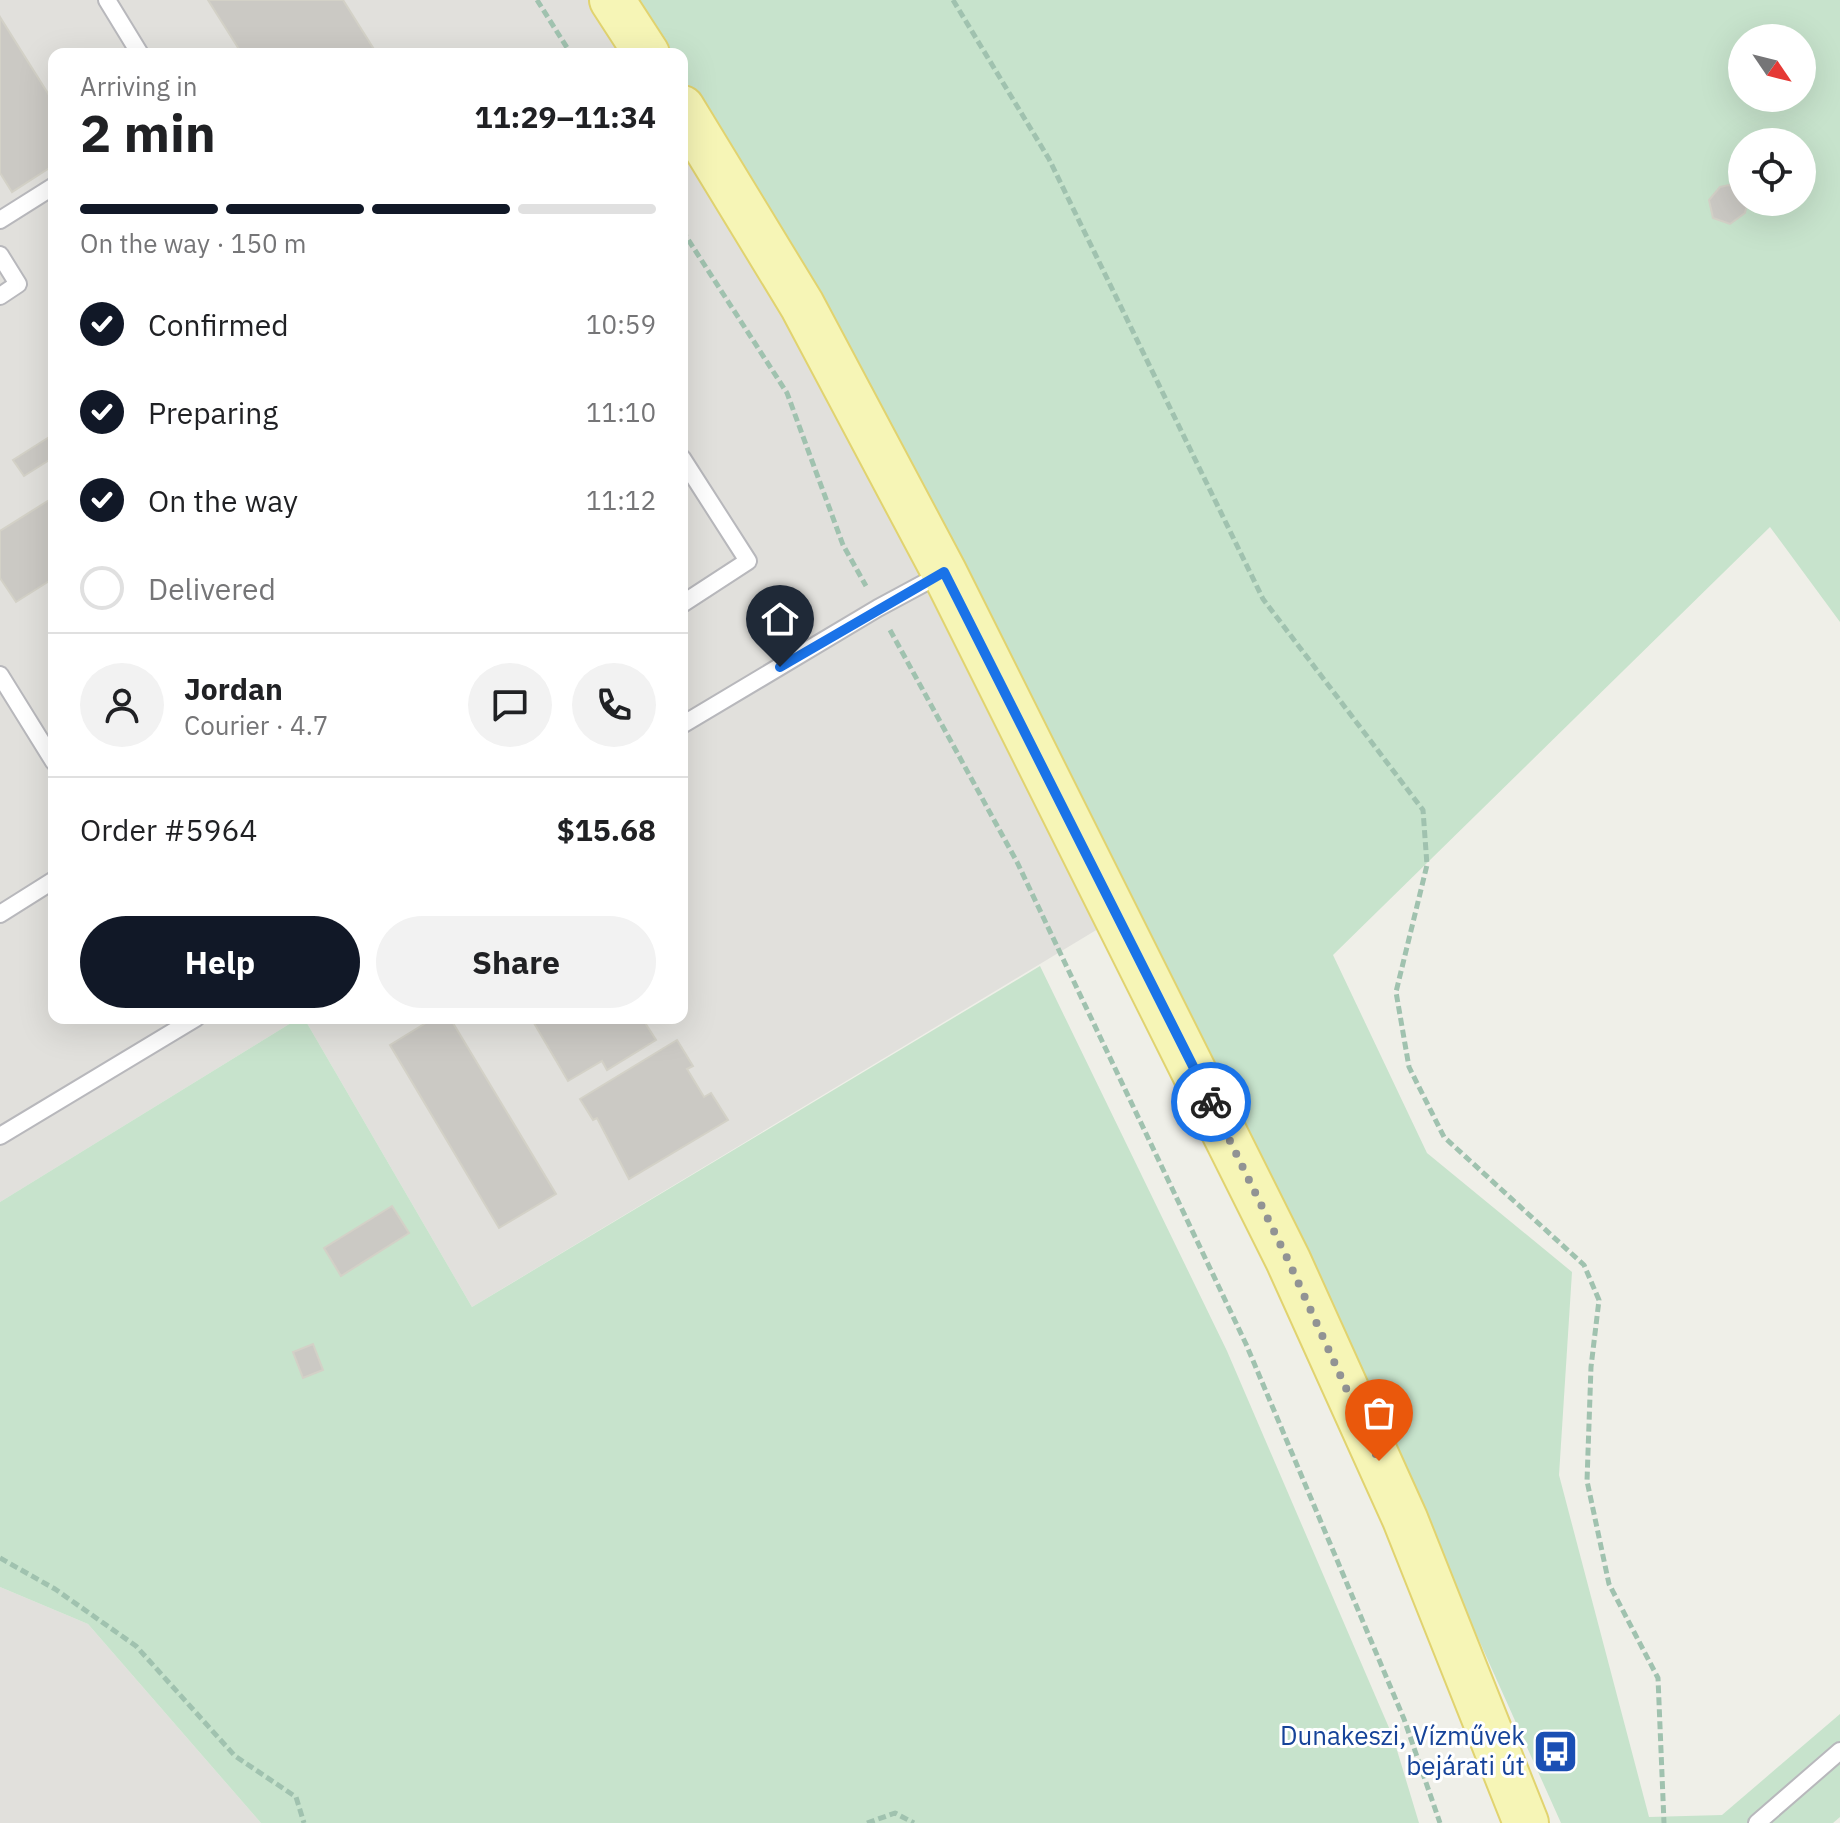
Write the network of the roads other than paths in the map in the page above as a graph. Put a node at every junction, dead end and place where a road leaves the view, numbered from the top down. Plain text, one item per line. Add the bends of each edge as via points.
1 (107, 0) edge
2 (612, 0) edge
3 (136, 48) edge
4 (643, 48) edge
5 (688, 118) edge
6 (48, 190) edge
7 (0, 220) edge
8 (0, 255) edge
9 (0, 296) edge
10 (688, 467) edge
11 (944, 572) junction
12 (688, 600) edge
13 (0, 675) edge
14 (688, 721) edge
15 (48, 752) edge
16 (48, 884) edge
17 (0, 914) edge
18 (186, 1024) edge
19 (0, 1136) edge
20 (1840, 1751) edge
21 (1526, 1823) edge
22 (1757, 1823) edge

1 - 3 lane
2 - 4 main road
5 - 11 main road via 802,305
6 - 7 lane
8 - 9 lane via 18,284
10 - 12 lane via 748,561
11 - 14 lane
11 - 21 main road via 1288,1260 1405,1519
13 - 15 lane
16 - 17 lane
18 - 19 lane
20 - 22 lane

